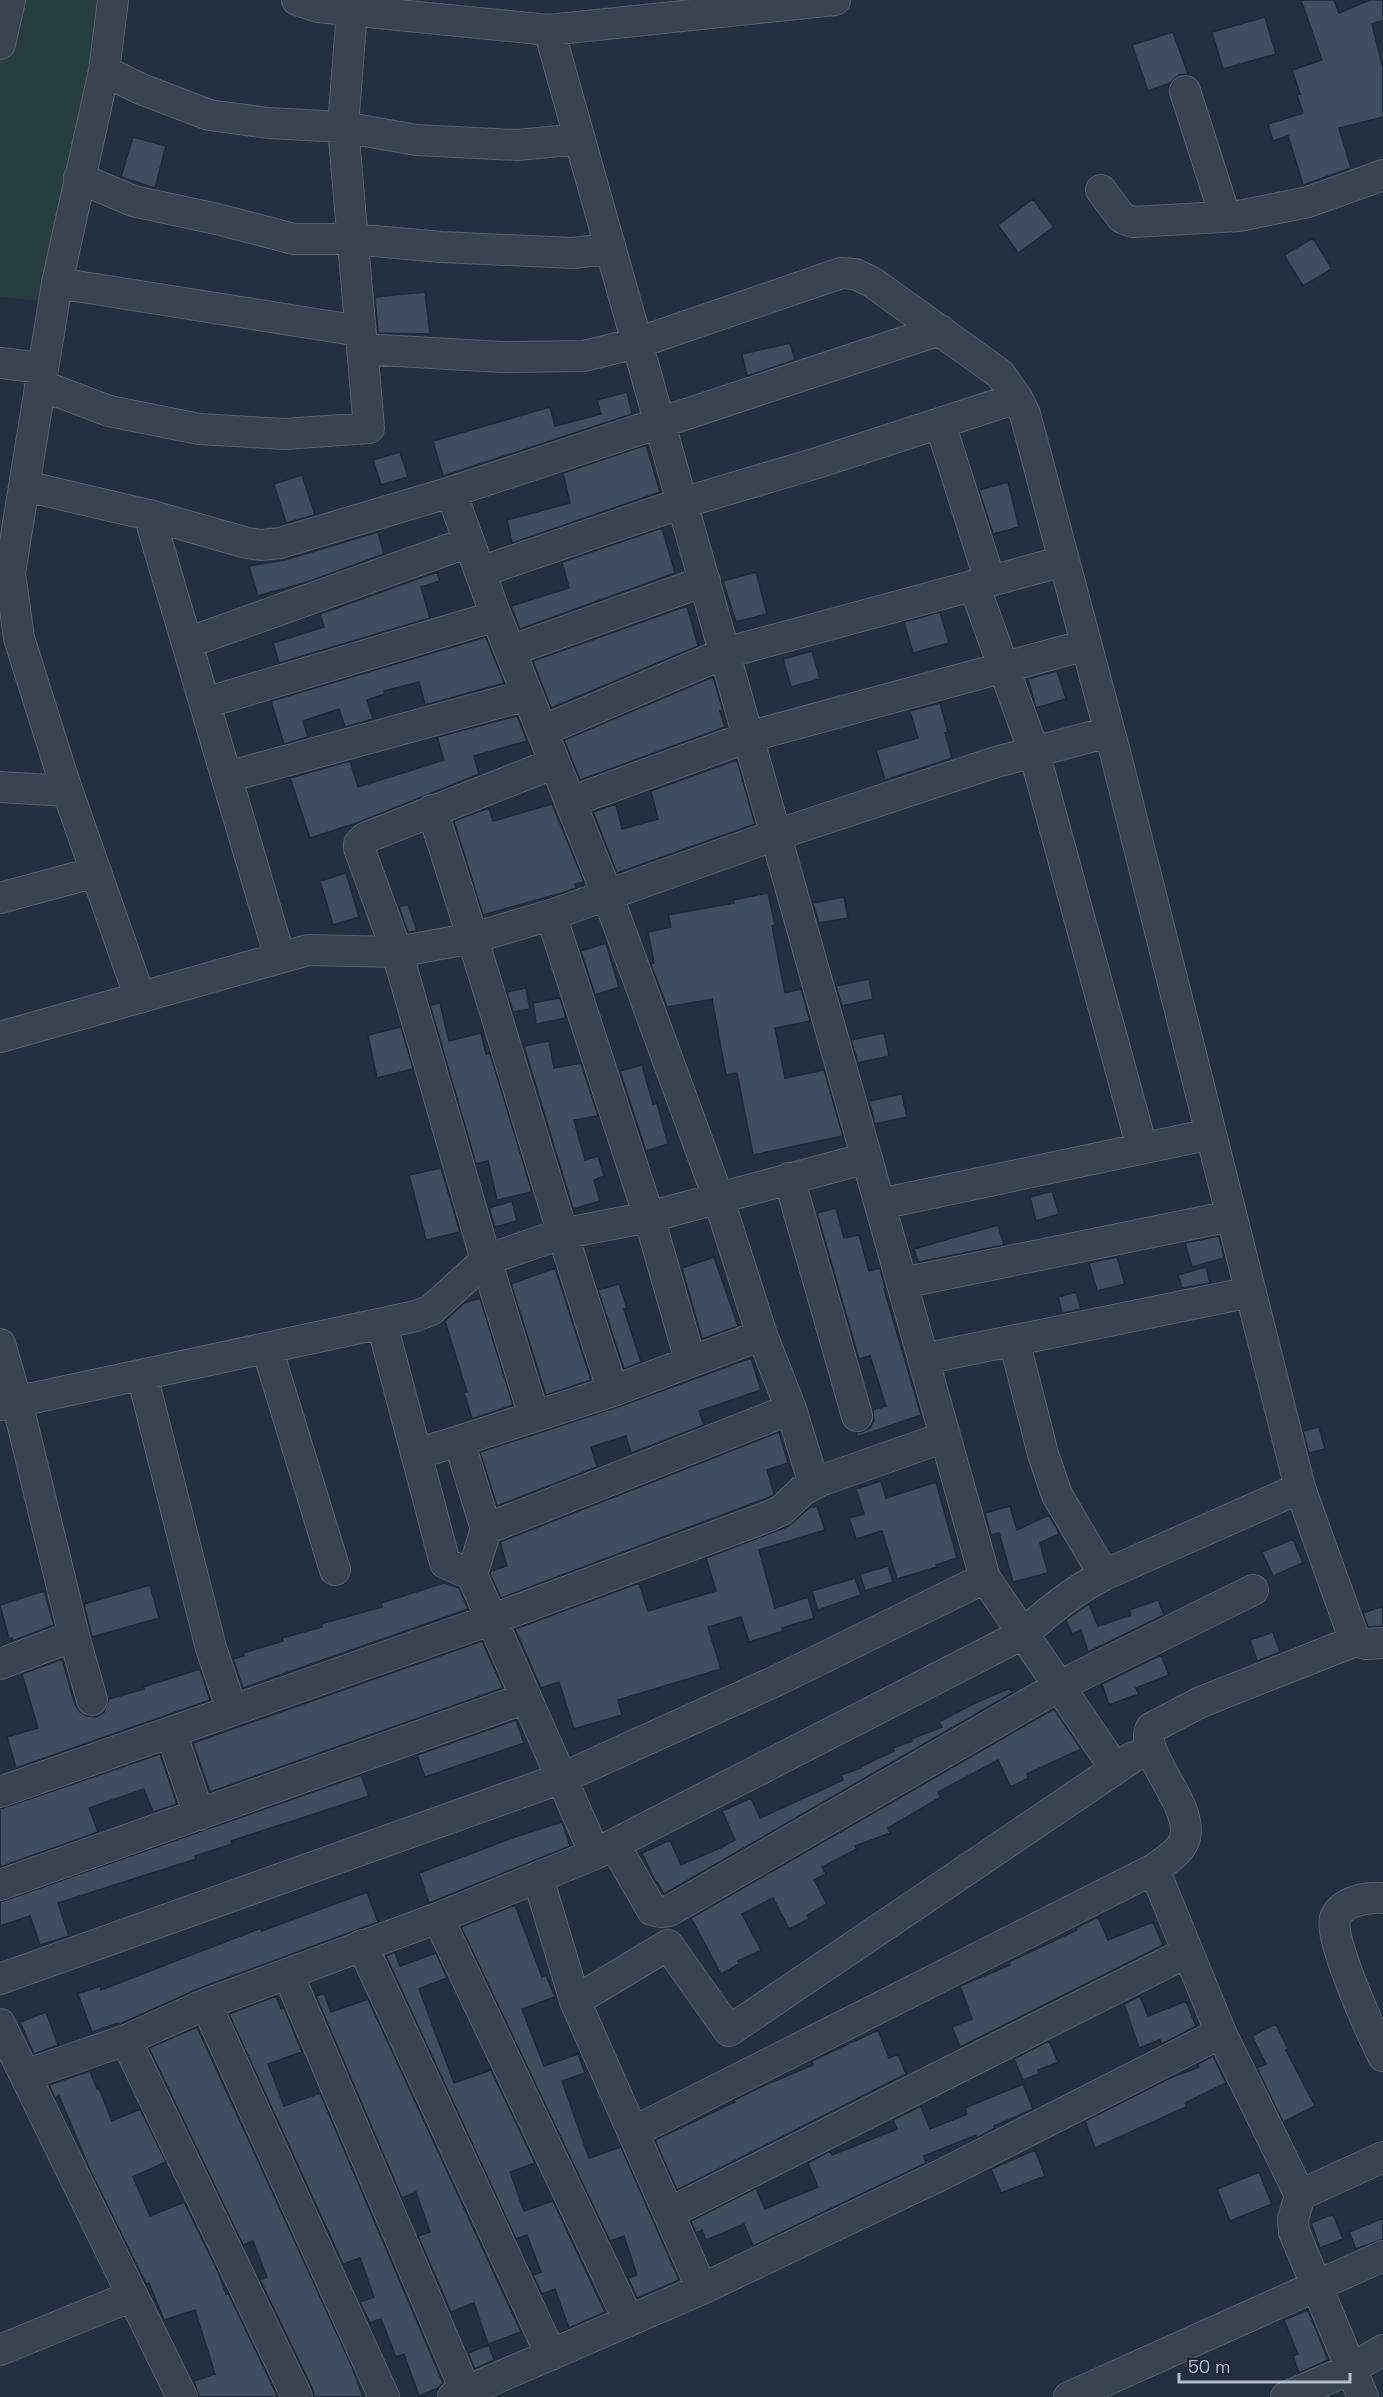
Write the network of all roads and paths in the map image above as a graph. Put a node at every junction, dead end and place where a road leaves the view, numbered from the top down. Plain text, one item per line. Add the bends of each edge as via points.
1 (10, 0) edge
2 (113, 0) edge
3 (297, 0) edge
4 (835, 0) edge
5 (352, 10) junction
6 (504, 13) edge
7 (549, 30) junction
8 (0, 44) edge
9 (104, 71) junction
10 (1185, 91) dead end
11 (343, 127) junction
12 (580, 139) junction
13 (1383, 175) edge
14 (79, 178) junction
15 (1101, 190) dead end
16 (1225, 216) junction
17 (352, 239) junction
18 (611, 249) junction
19 (57, 283) junction
20 (940, 330) junction
21 (361, 340) junction
22 (637, 343) junction
23 (0, 363) edge
24 (41, 377) junction
25 (1017, 398) junction
26 (659, 422) junction
27 (940, 423) junction
28 (451, 492) junction
29 (16, 495) edge
30 (682, 503) junction
31 (149, 515) junction
32 (469, 542) junction
33 (1064, 561) junction
34 (480, 572) junction
35 (705, 581) junction
36 (982, 583) junction
37 (496, 616) junction
38 (9, 637) edge
39 (187, 643) junction
40 (1086, 645) junction
41 (510, 651) junction
42 (725, 653) junction
43 (1003, 667) junction
44 (527, 695) junction
45 (205, 703) junction
46 (542, 731) junction
47 (1109, 732) junction
48 (748, 737) junction
49 (1034, 752) junction
50 (555, 763) junction
51 (226, 777) junction
52 (0, 787) edge
53 (67, 791) junction
54 (570, 802) junction
55 (432, 810) junction
56 (776, 835) junction
57 (96, 872) junction
58 (607, 894) junction
59 (0, 898) edge
60 (551, 915) junction
61 (473, 938) junction
62 (396, 952) junction
63 (280, 958) junction
64 (140, 998) junction
65 (0, 1037) edge
66 (1211, 1134) junction
67 (1142, 1148) junction
68 (867, 1158) junction
69 (789, 1178) junction
70 (718, 1197) junction
71 (880, 1204) junction
72 (649, 1216) junction
73 (1232, 1216) junction
74 (561, 1234) junction
75 (486, 1260) junction
76 (902, 1283) junction
77 (1251, 1292) junction
78 (382, 1324) junction
79 (762, 1335) junction
80 (1014, 1340) junction
81 (0, 1344) edge
82 (267, 1348) junction
83 (923, 1359) junction
84 (690, 1360) junction
85 (142, 1375) junction
86 (613, 1391) junction
87 (8, 1403) edge
88 (791, 1409) junction
89 (534, 1416) junction
90 (857, 1416) dead end
91 (945, 1437) junction
92 (459, 1441) junction
93 (416, 1454) junction
94 (814, 1484) junction
95 (1300, 1488) junction
96 (486, 1528) junction
97 (335, 1570) dead end
98 (472, 1575) junction
99 (1104, 1575) junction
100 (985, 1578) junction
101 (1253, 1590) dead end
102 (493, 1619) junction
103 (1023, 1634) junction
104 (74, 1636) junction
105 (1369, 1642) edge
106 (0, 1664) edge
107 (1059, 1686) junction
108 (526, 1698) junction
109 (92, 1700) dead end
110 (232, 1710) junction
111 (171, 1732) junction
112 (1149, 1747) junction
113 (1115, 1768) junction
114 (562, 1778) junction
115 (0, 1792) edge
116 (199, 1815) junction
117 (604, 1849) junction
118 (1154, 1869) junction
119 (538, 1878) junction
120 (0, 1885) edge
121 (1383, 1898) edge
122 (652, 1910) junction
123 (438, 1918) junction
124 (362, 1945) junction
125 (668, 1945) junction
126 (1188, 1953) junction
127 (288, 1974) junction
128 (0, 1979) edge
129 (575, 2001) junction
130 (206, 2004) junction
131 (0, 2024) edge
132 (1221, 2033) junction
133 (126, 2040) junction
134 (1383, 2056) edge
135 (25, 2075) junction
136 (633, 2133) junction
137 (1383, 2157) edge
138 (1300, 2195) junction
139 (669, 2213) junction
140 (1383, 2256) edge
141 (1316, 2286) junction
142 (702, 2289) junction
143 (132, 2296) junction
144 (629, 2321) junction
145 (0, 2350) edge
146 (1383, 2350) edge
147 (551, 2355) junction
148 (1351, 2369) junction
149 (462, 2395) edge
150 (182, 2397) edge
151 (297, 2397) edge
152 (384, 2397) edge
153 (1069, 2397) edge
154 (1286, 2397) edge
155 (1363, 2397) edge

1 - 8 street
2 - 9 street
3 - 5 street via 318,7
4 - 7 street
5 - 6 street
5 - 11 street
6 - 7 street
7 - 12 street
9 - 11 street via 208,115
9 - 14 street
10 - 16 street
11 - 12 street via 427,140 518,144
11 - 17 street
12 - 18 street
13 - 16 street via 1308,202
14 - 17 street via 133,201 294,239
14 - 19 street
15 - 16 street via 1122,218 1132,222
17 - 18 street via 572,253
17 - 21 street
18 - 22 street
19 - 21 street
19 - 24 street
20 - 22 street via 872,282 841,273
20 - 25 street via 1000,374
20 - 26 street
21 - 22 street via 502,357 584,356
21 - 24 street via 369,428 285,434 199,429 109,411
22 - 26 street
23 - 24 street
24 - 29 street
25 - 27 street
25 - 33 street via 1025,414
26 - 28 street
26 - 30 street
27 - 30 street
27 - 36 street
28 - 31 street via 280,543 261,545
28 - 32 street
29 - 31 street
29 - 38 street
30 - 34 street
30 - 35 street
31 - 39 street
32 - 34 street
32 - 39 street
33 - 36 street
33 - 40 street
34 - 37 street
35 - 41 street
35 - 42 street
36 - 42 street
36 - 43 street
37 - 41 street
37 - 45 street
38 - 53 street
39 - 45 street
40 - 43 street
40 - 47 street
41 - 44 street
42 - 46 street
42 - 48 street
43 - 48 street
43 - 49 street
44 - 46 street
44 - 51 street
45 - 51 street
46 - 50 street
47 - 49 street
47 - 66 street
48 - 54 street
48 - 56 street
49 - 56 street
49 - 67 street
50 - 54 street
50 - 55 street
51 - 63 street
52 - 53 street
53 - 57 street
54 - 58 street
55 - 61 street
55 - 62 street via 359,844
56 - 58 street
56 - 68 street
57 - 59 street
57 - 64 street
58 - 60 street
58 - 70 street
60 - 61 street
60 - 72 street
61 - 62 street
61 - 74 street
62 - 63 street via 308,950
62 - 75 street
63 - 64 street
64 - 65 street
66 - 67 street
66 - 73 street
67 - 71 street
68 - 69 street
68 - 71 street
69 - 70 street
69 - 90 street
70 - 72 street
70 - 79 street
71 - 76 street
72 - 74 street
72 - 84 street
73 - 76 street
73 - 77 street
74 - 75 street
74 - 86 street
75 - 78 street via 431,1310
75 - 89 street
76 - 83 street
77 - 80 street
77 - 95 street
78 - 82 street
78 - 93 street
79 - 84 street
79 - 88 street
80 - 83 street
80 - 99 street via 1057,1495
81 - 87 street
82 - 85 street
82 - 97 street
83 - 91 street
84 - 86 street
85 - 87 street
85 - 110 street via 211,1648
86 - 89 street
87 - 104 street
88 - 94 street
88 - 96 street
89 - 92 street
91 - 94 street
91 - 100 street
92 - 93 street
92 - 96 street
93 - 98 street via 445,1563
94 - 102 street via 782,1510
95 - 99 street
95 - 105 street
96 - 98 street
98 - 102 street
99 - 103 street via 1055,1605
100 - 103 street
100 - 114 street via 778,1680
101 - 107 street
102 - 108 street
102 - 110 street
103 - 107 street
103 - 117 street
104 - 106 street
104 - 109 street
105 - 112 street via 1191,1707 1151,1728
107 - 113 street
107 - 122 street via 669,1911
108 - 114 street
108 - 116 street
110 - 111 street
111 - 115 street
111 - 116 street
112 - 113 street
112 - 118 street via 1174,1791 1185,1828 1185,1840 1180,1847
113 - 125 street via 729,2031
114 - 117 street
114 - 128 street
116 - 120 street
117 - 119 street
117 - 122 street
118 - 126 street
118 - 136 street
119 - 123 street
119 - 129 street
121 - 134 street via 1359,1900 1344,1907 1333,1925 1367,2023
122 - 125 street
123 - 124 street
123 - 144 street
124 - 127 street
124 - 147 street
125 - 129 street
126 - 132 street
126 - 139 street
127 - 130 street
127 - 149 street
129 - 136 street
130 - 133 street
130 - 152 street
131 - 135 street
132 - 138 street
132 - 142 street via 943,2174
133 - 135 street
133 - 151 street
135 - 143 street
136 - 139 street
137 - 138 street
138 - 141 street via 1293,2219 1294,2232
139 - 142 street
140 - 141 street
141 - 148 street
141 - 153 street
142 - 144 street
143 - 145 street
143 - 150 street
144 - 147 street
146 - 148 street
147 - 149 street
148 - 154 street
148 - 155 street

